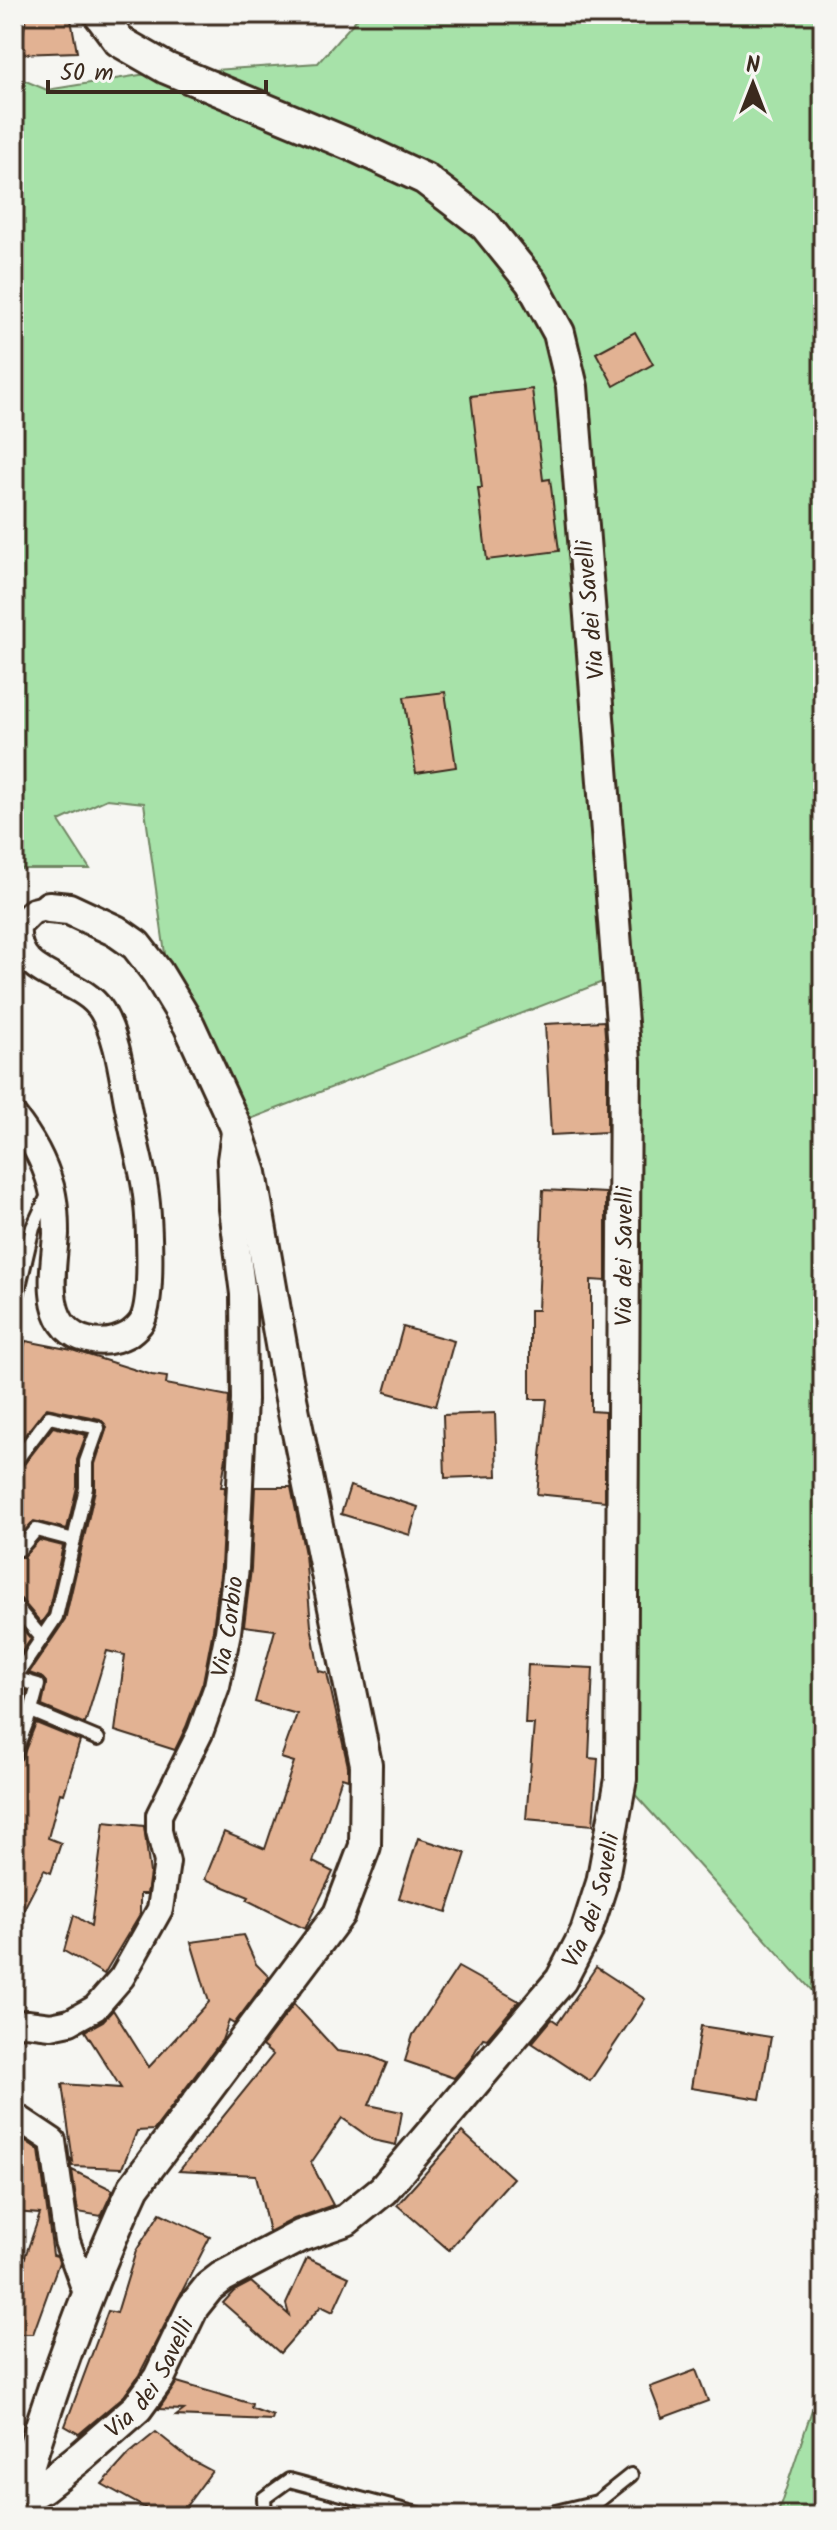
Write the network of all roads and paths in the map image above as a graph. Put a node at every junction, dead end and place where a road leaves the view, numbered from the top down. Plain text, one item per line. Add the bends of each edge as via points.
1 (99, 14) edge
2 (14, 903) edge
3 (49, 907) junction
4 (14, 1116) edge
5 (235, 1125) junction
6 (51, 1187) junction
7 (14, 1308) edge
8 (14, 1457) edge
9 (74, 1540) junction
10 (14, 1547) edge
11 (14, 1605) edge
12 (42, 1638) junction
13 (15, 1678) edge
14 (31, 1711) junction
15 (98, 1739) dead end
16 (14, 1755) edge
17 (14, 2024) edge
18 (14, 2115) edge
19 (87, 2296) junction
20 (631, 2475) dead end
21 (16, 2508) edge
22 (265, 2516) edge
23 (425, 2516) edge
24 (539, 2516) edge

1 - 21 street, Via dei Savelli via 119,41 166,68 425,179 485,225 531,282 559,333 572,387 625,1061 621,1779 602,1883 586,1932 561,1980 383,2190 346,2220 300,2236 209,2287 137,2408
2 - 3 street
3 - 5 street, Via dei Savelli via 69,909 136,945 189,1025
3 - 6 street via 33,911 18,926 22,954 100,1008 120,1064 144,1184 149,1252 143,1320 120,1338 83,1339 61,1319 51,1287 56,1232
4 - 6 street via 41,1158
5 - 17 street, Via Corbio via 230,1160 243,1294 244,1413 236,1568 217,1686 159,1815 167,1862 160,1909 122,1977 95,2008 70,2022
5 - 19 street, Via dei Savelli via 251,1173 287,1379 366,1764 365,1846 339,1914 134,2187
6 - 7 lane via 33,1227
8 - 9 lane via 49,1417 98,1428 86,1462
9 - 10 lane via 36,1530 20,1549
9 - 12 lane via 56,1617
11 - 12 lane
12 - 13 lane
13 - 14 lane via 38,1685
14 - 15 lane
14 - 16 lane
18 - 19 street via 53,2141 67,2241
19 - 21 street, Via dei Savelli
20 - 24 lane via 597,2502
22 - 23 lane via 264,2498 289,2480

